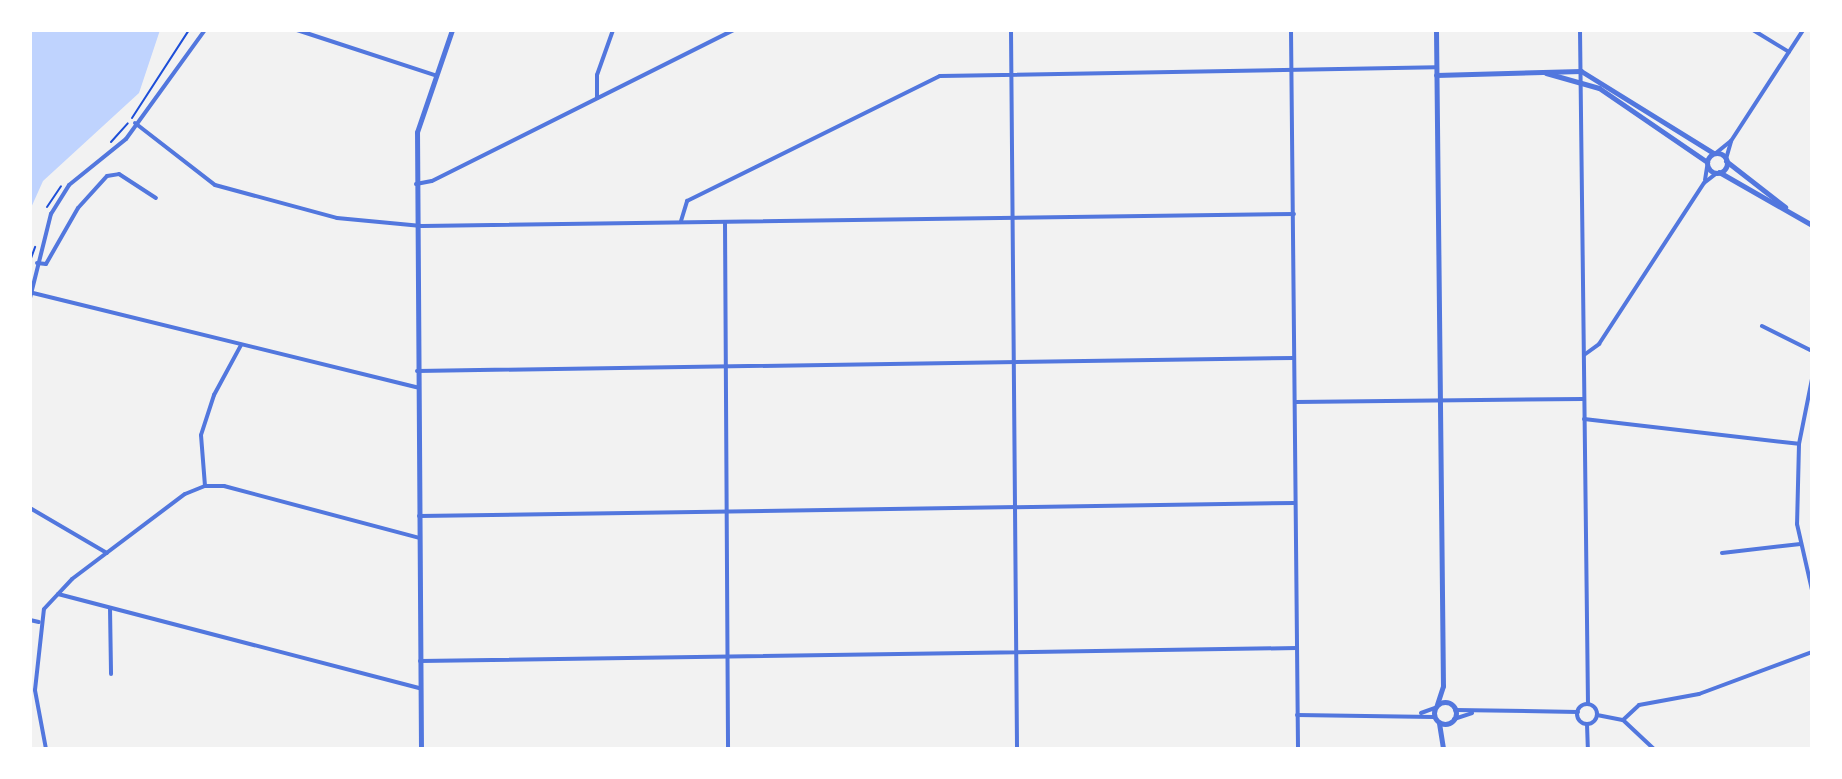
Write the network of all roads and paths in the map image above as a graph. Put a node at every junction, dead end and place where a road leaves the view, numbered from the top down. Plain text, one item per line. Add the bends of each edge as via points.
1 (189, 30) edge
2 (205, 30) edge
3 (297, 30) edge
4 (452, 30) edge
5 (613, 30) edge
6 (733, 30) edge
7 (1011, 30) edge
8 (1291, 30) edge
9 (1436, 30) edge
10 (1580, 30) edge
11 (1753, 30) edge
12 (1803, 30) edge
13 (1789, 52) junction
14 (1436, 67) junction
15 (1291, 69) junction
16 (1581, 71) junction
17 (1012, 72) junction
18 (1545, 73) junction
19 (435, 75) junction
20 (1436, 75) junction
21 (1581, 84) junction
22 (597, 98) junction
23 (135, 123) junction
24 (1731, 141) junction
25 (110, 143) dead end
26 (1715, 153) junction
27 (1726, 160) junction
28 (1707, 165) junction
29 (1718, 172) junction
30 (64, 182) dead end
31 (1704, 183) junction
32 (416, 184) junction
33 (156, 198) dead end
34 (1786, 207) junction
35 (46, 214) dead end
36 (1294, 214) junction
37 (1013, 218) junction
38 (681, 222) junction
39 (725, 222) junction
40 (416, 224) junction
41 (1812, 225) edge
42 (40, 235) dead end
43 (30, 261) edge
44 (37, 263) junction
45 (31, 296) edge
46 (1762, 326) dead end
47 (241, 344) junction
48 (1812, 351) edge
49 (1584, 355) junction
50 (1294, 358) junction
51 (1014, 362) junction
52 (726, 367) junction
53 (417, 371) junction
54 (1812, 379) edge
55 (417, 387) junction
56 (1440, 399) junction
57 (1583, 399) junction
58 (1295, 402) junction
59 (1584, 419) junction
60 (1799, 444) junction
61 (205, 486) junction
62 (1295, 503) junction
63 (1015, 507) junction
64 (30, 508) edge
65 (726, 511) junction
66 (419, 516) junction
67 (419, 538) junction
68 (1800, 544) junction
69 (107, 553) junction
70 (1722, 553) dead end
71 (1812, 590) edge
72 (58, 594) junction
73 (110, 608) junction
74 (30, 620) edge
75 (39, 622) junction
76 (1297, 648) junction
77 (1017, 652) junction
78 (1812, 652) edge
79 (727, 656) junction
80 (420, 661) junction
81 (111, 674) dead end
82 (1443, 686) junction
83 (420, 688) junction
84 (1451, 703) junction
85 (1588, 704) junction
86 (1436, 706) junction
87 (1455, 710) junction
88 (1578, 712) junction
89 (1474, 713) junction
90 (1418, 714) junction
91 (1297, 715) junction
92 (1597, 715) junction
93 (1436, 720) junction
94 (1623, 720) junction
95 (1452, 721) junction
96 (1587, 724) junction
97 (1443, 741) junction
98 (46, 749) edge
99 (421, 749) edge
100 (728, 749) edge
101 (1017, 749) edge
102 (1298, 749) edge
103 (1443, 749) edge
104 (1588, 749) edge
105 (1654, 749) edge

1 - 25 path via 165,72
2 - 23 street
3 - 19 street
4 - 19 street
5 - 22 street via 597,75
6 - 22 street
7 - 17 street
8 - 15 street
9 - 14 street
10 - 16 street
11 - 13 street
12 - 13 street
13 - 24 street
14 - 15 street
14 - 20 street
15 - 17 street
15 - 36 street
16 - 18 street
16 - 21 street
16 - 26 street
17 - 37 street
17 - 38 street via 926,80 687,201
18 - 20 street
18 - 21 street
19 - 32 street via 417,132
20 - 56 street
21 - 28 street via 1605,91
21 - 49 street
22 - 32 street
23 - 40 street via 215,185 337,218
23 - 44 street via 126,139 69,185 51,214
24 - 26 street
24 - 27 street
26 - 27 street
26 - 28 street
27 - 29 street
27 - 34 street
28 - 29 street
28 - 31 street
29 - 31 street
29 - 34 street
30 - 35 path
31 - 49 street via 1599,344
32 - 40 street
33 - 44 street via 119,174 107,176 78,208 46,264
34 - 41 street
36 - 37 street
36 - 50 street
37 - 39 street
37 - 51 street
38 - 39 street
38 - 40 street
39 - 52 street
40 - 53 street
42 - 43 path
44 - 45 street
45 - 47 street
46 - 48 street
47 - 55 street
47 - 61 street via 214,395 201,435
49 - 57 street
50 - 51 street
50 - 58 street
51 - 52 street
51 - 63 street
52 - 53 street
52 - 65 street
53 - 55 street
54 - 60 street
55 - 66 street
56 - 57 street
56 - 58 street
56 - 82 street
57 - 59 street
58 - 62 street
59 - 60 street
59 - 85 street
60 - 68 street
61 - 67 street via 224,486
61 - 69 street via 185,494
62 - 63 street
62 - 76 street
63 - 65 street
63 - 77 street
64 - 69 street
65 - 66 street
65 - 79 street
66 - 67 street
67 - 80 street
68 - 70 street
68 - 71 street
69 - 72 street
72 - 73 street
72 - 75 street
73 - 81 street
73 - 83 street
74 - 75 street
75 - 98 street via 35,690
76 - 77 street
76 - 91 street
77 - 79 street
77 - 101 street
78 - 94 street via 1699,694 1639,705
79 - 80 street
79 - 100 street
80 - 83 street
82 - 84 street
82 - 86 street
83 - 99 street
84 - 86 street
84 - 87 street
85 - 88 street
85 - 92 street
86 - 90 street
86 - 93 street
87 - 89 street
87 - 95 street
88 - 89 street
88 - 96 street
89 - 95 street
90 - 91 street
90 - 93 street
91 - 102 street
92 - 94 street
92 - 96 street
93 - 95 street
93 - 97 street
94 - 105 street
95 - 97 street
96 - 104 street
97 - 103 street

